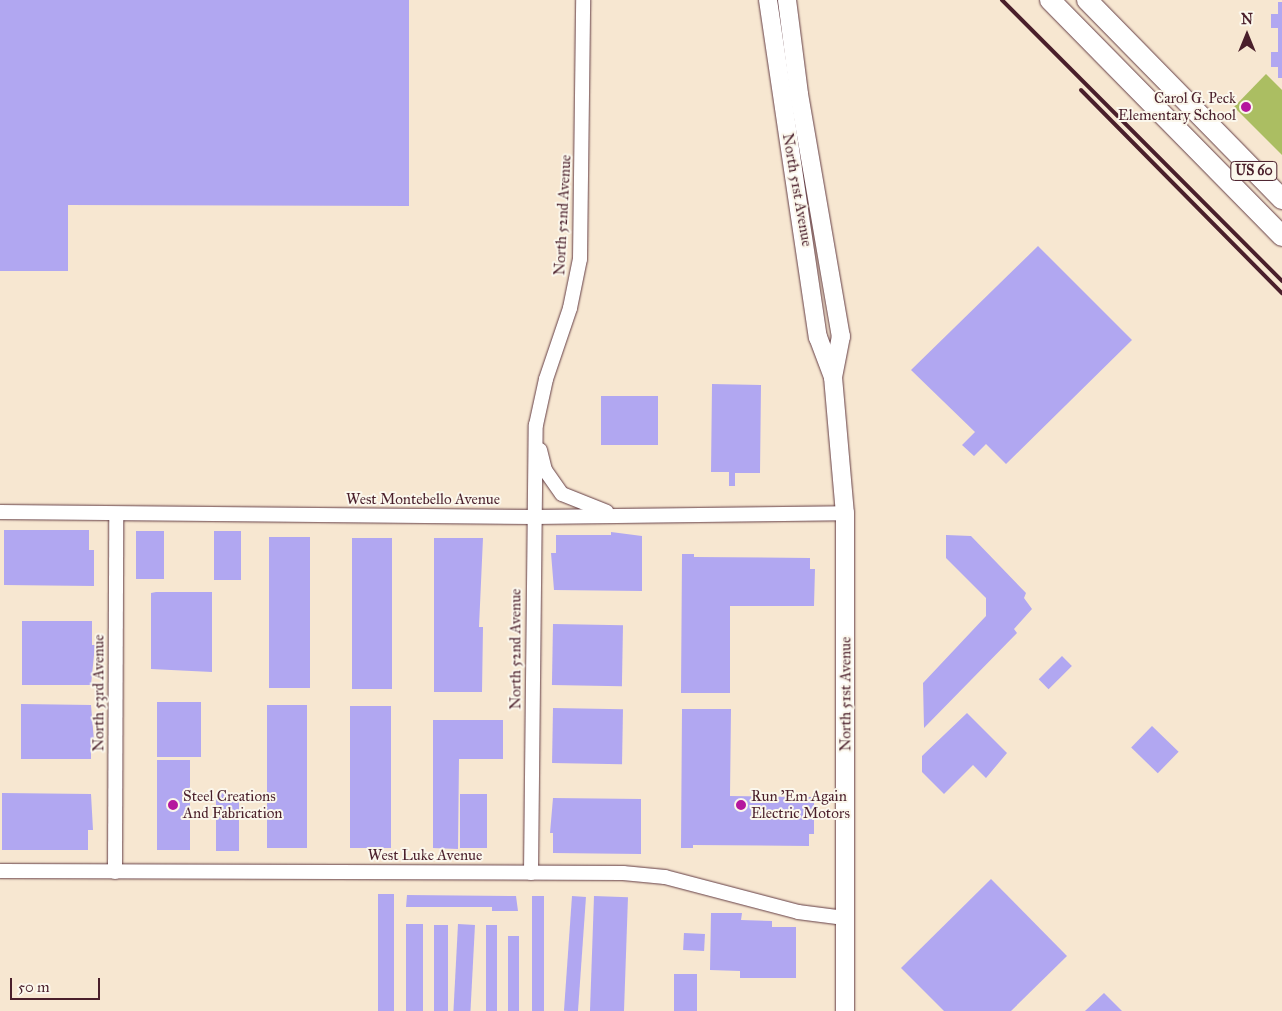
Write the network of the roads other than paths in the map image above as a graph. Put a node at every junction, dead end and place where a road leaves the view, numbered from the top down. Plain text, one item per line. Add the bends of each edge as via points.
1 (583, 0) edge
2 (768, 0) edge
3 (787, 0) edge
4 (1050, 0) edge
5 (1087, 0) edge
6 (1282, 200) edge
7 (1282, 236) edge
8 (833, 377) junction
9 (536, 425) junction
10 (0, 512) edge
11 (845, 513) junction
12 (116, 514) junction
13 (620, 516) junction
14 (534, 517) junction
15 (0, 871) edge
16 (115, 872) junction
17 (531, 872) junction
18 (845, 918) junction
19 (845, 1011) edge

1 - 9 street, North 52nd Avenue via 580,259 572,300 546,379
2 - 8 main road, North 51st Avenue via 818,337
3 - 8 main road, North 51st Avenue via 799,94 841,336
4 - 7 highway, US 60
5 - 6 highway, US 60
8 - 11 main road, North 51st Avenue
9 - 13 street, North 52nd Avenue via 541,460 562,494
9 - 14 street, North 52nd Avenue
10 - 12 street, West Montebello Avenue
11 - 13 street, West Montebello Avenue
11 - 18 main road, North 51st Avenue
12 - 14 street, West Montebello Avenue
12 - 16 street, North 53rd Avenue
13 - 14 street, West Montebello Avenue
14 - 17 street, North 52nd Avenue
15 - 16 street, West Luke Avenue
16 - 17 street, West Luke Avenue
17 - 18 street, West Luke Avenue via 649,874 798,912
18 - 19 main road, North 51st Avenue

